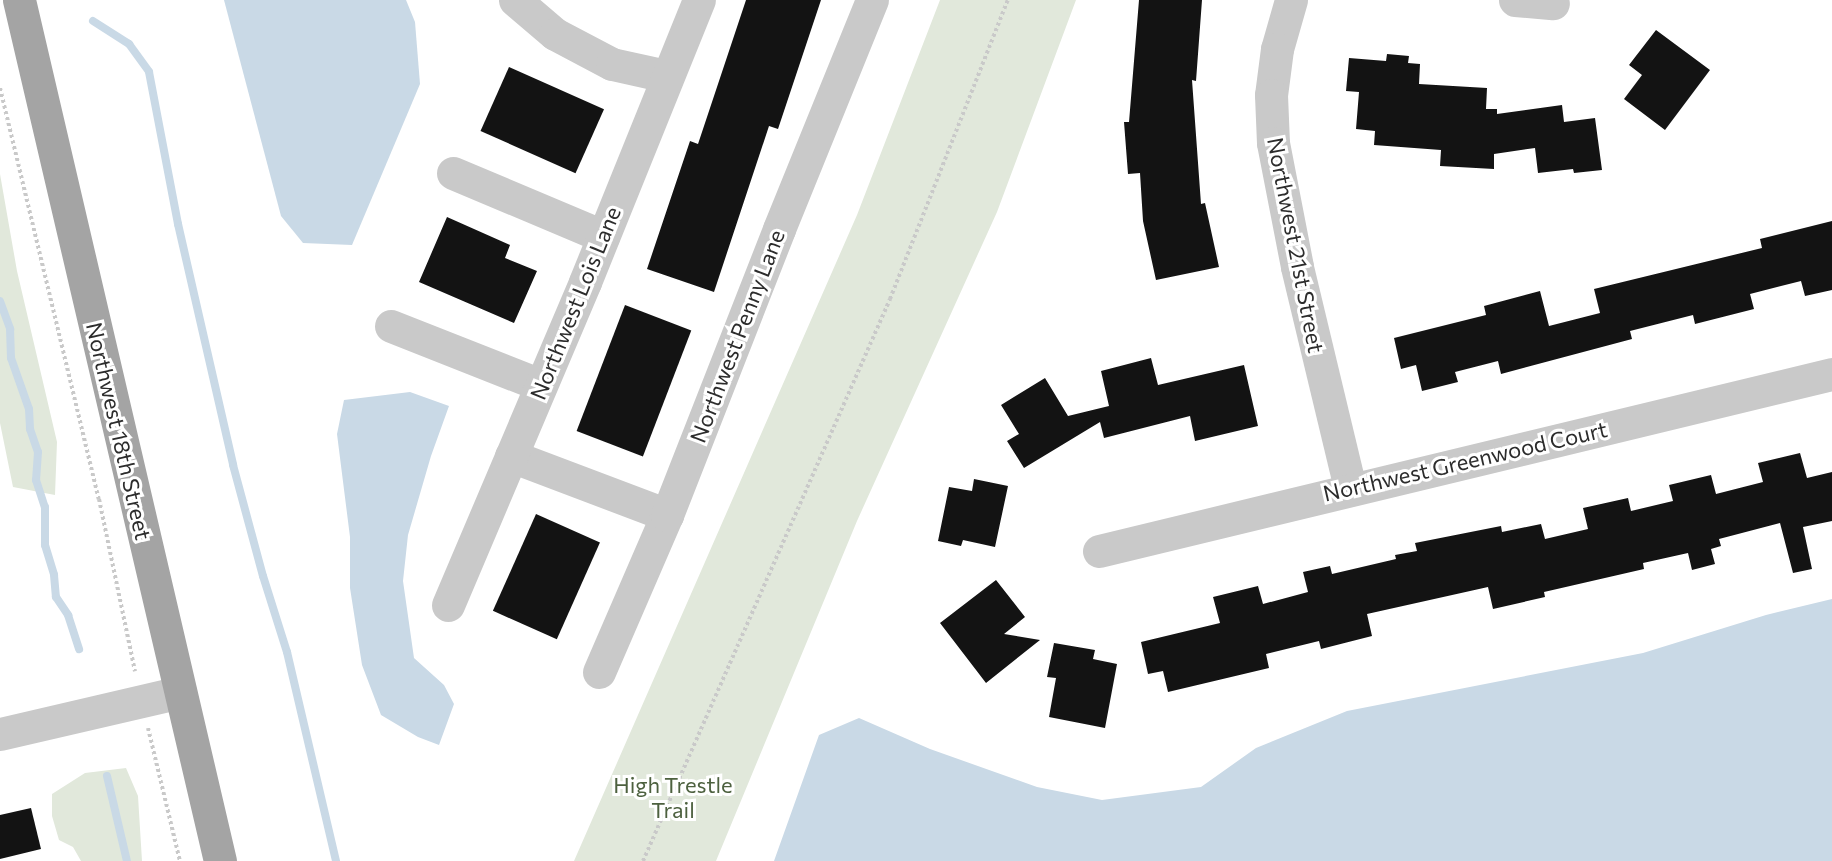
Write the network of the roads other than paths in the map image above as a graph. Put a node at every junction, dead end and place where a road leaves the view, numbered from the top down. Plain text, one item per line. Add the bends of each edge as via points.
1 (19, 0) edge
2 (515, 0) edge
3 (699, 0) edge
4 (872, 0) edge
5 (1291, 0) edge
6 (1515, 0) edge
7 (1553, 3) dead end
8 (666, 76) junction
9 (453, 172) dead end
10 (603, 236) junction
11 (391, 326) dead end
12 (1832, 374) edge
13 (541, 385) junction
14 (511, 456) junction
15 (1350, 488) junction
16 (667, 514) junction
17 (1099, 550) dead end
18 (448, 605) dead end
19 (599, 672) dead end
20 (180, 692) junction
21 (0, 734) edge
22 (220, 861) edge

1 - 20 main road, Northwest 18th Street
2 - 8 street via 555,34 612,64
3 - 8 street, Northwest Lois Lane
4 - 16 street, Northwest Penny Lane
5 - 15 street, Northwest 21st Street via 1277,49 1271,95 1274,143 1297,267
6 - 7 street
8 - 10 street, Northwest Lois Lane
9 - 10 street
10 - 13 street, Northwest Lois Lane
11 - 13 street
12 - 15 street, Northwest Greenwood Court
13 - 14 street, Northwest Lois Lane
14 - 16 street
14 - 18 street, Northwest Lois Lane
15 - 17 street, Northwest Greenwood Court
16 - 19 street, Northwest Penny Lane
20 - 21 street
20 - 22 main road, Northwest 18th Street

